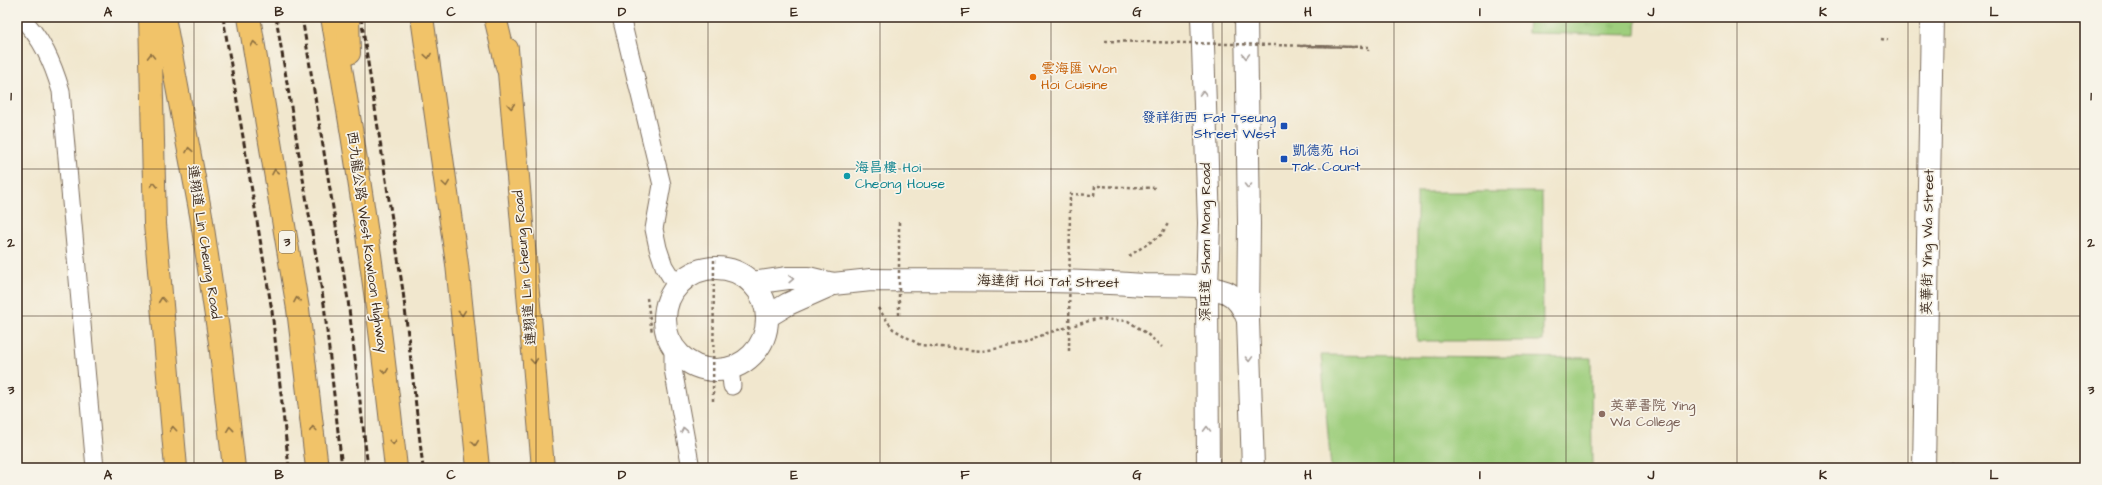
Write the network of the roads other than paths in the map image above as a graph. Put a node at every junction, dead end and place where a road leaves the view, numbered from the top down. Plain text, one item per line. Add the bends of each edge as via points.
1 (20, 17) edge
2 (150, 17) edge
3 (164, 17) edge
4 (249, 17) edge
5 (332, 17) edge
6 (348, 17) edge
7 (422, 17) edge
8 (495, 17) edge
9 (506, 17) edge
10 (621, 17) edge
11 (1202, 17) edge
12 (1246, 17) edge
13 (1932, 17) edge
14 (507, 67) junction
15 (351, 124) junction
16 (752, 283) junction
17 (832, 284) junction
18 (677, 287) junction
19 (1207, 288) junction
20 (768, 316) junction
21 (1248, 320) junction
22 (673, 346) junction
23 (478, 466) edge
24 (95, 468) edge
25 (176, 468) edge
26 (234, 468) edge
27 (317, 468) edge
28 (396, 468) edge
29 (544, 468) edge
30 (691, 468) edge
31 (1208, 468) edge
32 (1253, 468) edge
33 (1924, 468) edge

1 - 24 lane via 41,42 53,66 61,91
25 -> 2 main road via 156,224
26 -> 3 main road, 連翔道 Lin Cheung Road via 220,343 201,215
27 -> 4 main road, 3 via 298,309
5 - 15 main road, 西九龍公路 West Kowloon Highway
6 - 15 main road
7 -> 23 main road via 457,264
8 - 14 main road
9 - 14 main road
10 - 18 lane via 662,185 654,229 664,266
19 -> 11 street, 深旺道 Sham Mong Road via 1209,223
12 -> 21 street
13 - 33 street, 英華街 Ying Wa Street
14 -> 29 main road, 連翔道 Lin Cheung Road
15 -> 28 main road, 西九龍公路 West Kowloon Highway via 376,295
16 -> 17 street, 海達街 Hoi Tat Street via 808,278
16 - 18 street via 745,276 729,269 712,268 686,278
16 - 20 street via 762,296
17 - 19 street, 海達街 Hoi Tat Street via 871,280 1104,282
17 - 20 street, 海達街 Hoi Tat Street
18 - 22 street via 668,300 666,314 667,329
19 - 21 street, 海達街 Hoi Tat Street via 1227,293 1236,299
31 -> 19 street, 深旺道 Sham Mong Road
20 - 22 street via 764,335 757,350 731,377 698,366 684,358
21 -> 32 street
30 -> 22 lane via 673,369

